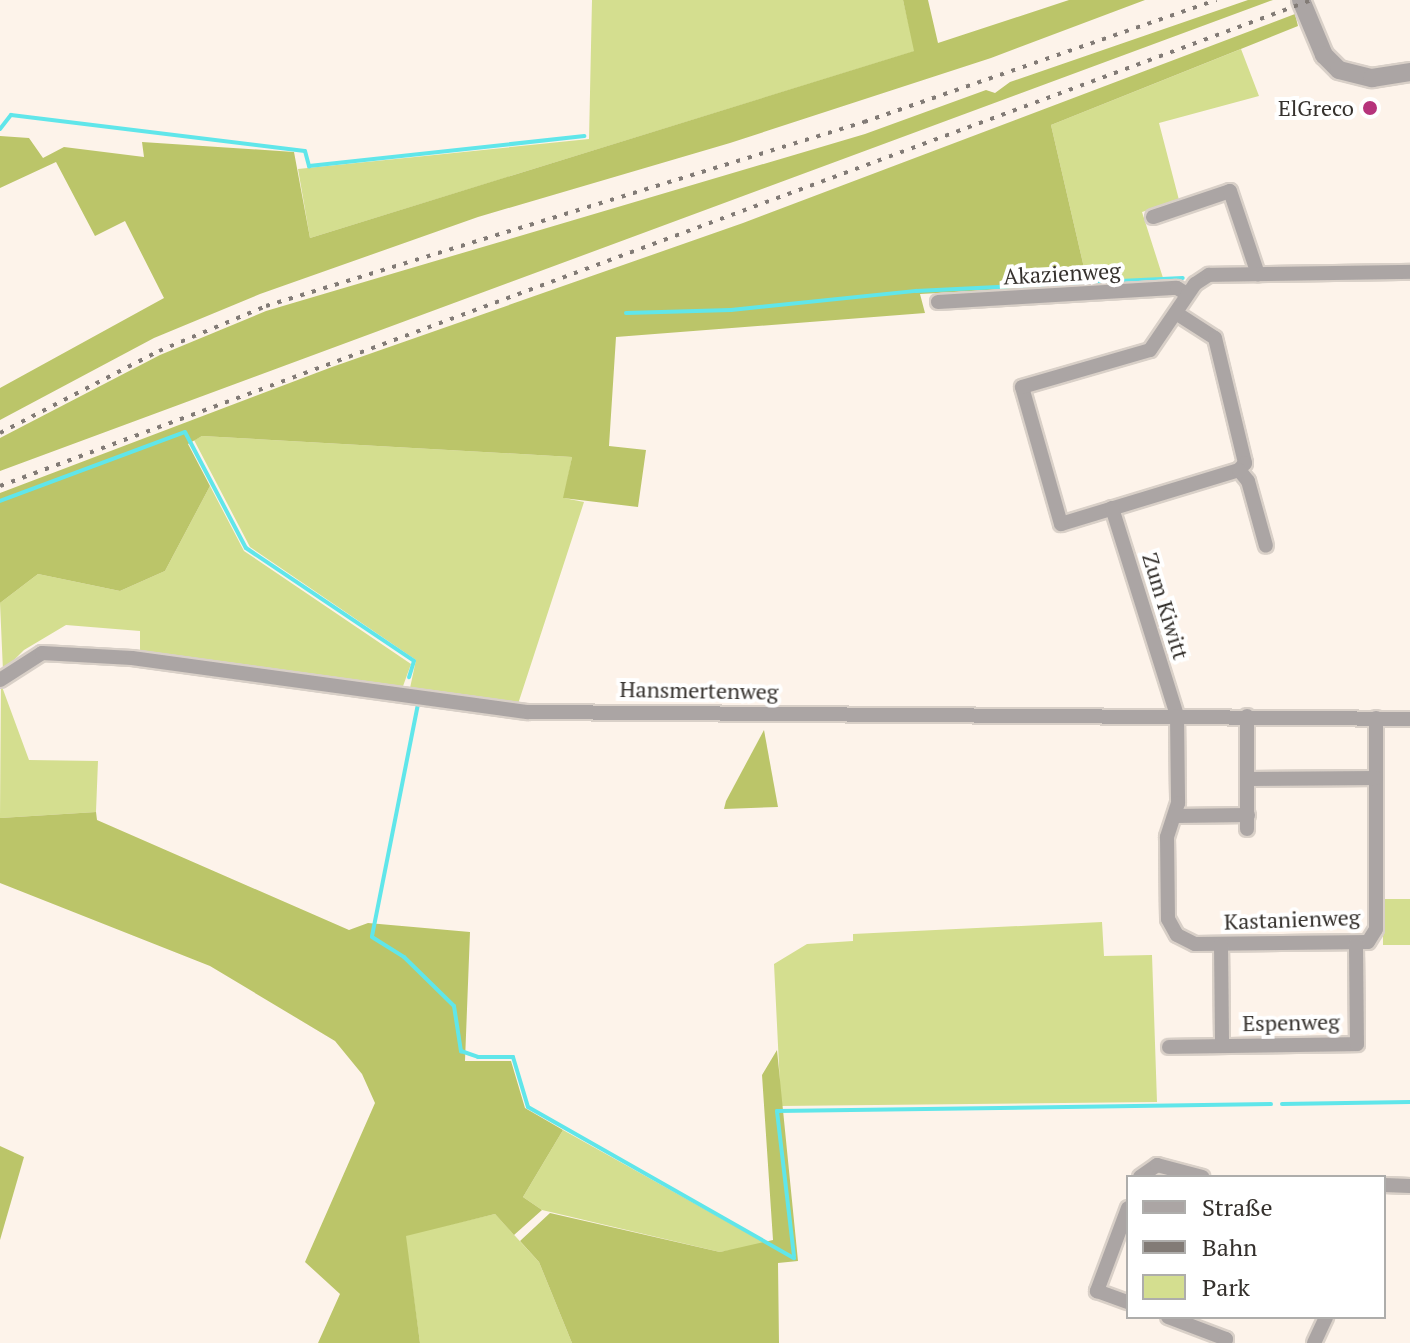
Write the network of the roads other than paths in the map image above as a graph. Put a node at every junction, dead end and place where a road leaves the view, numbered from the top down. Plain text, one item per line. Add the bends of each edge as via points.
1 (1301, 0) edge
2 (1410, 72) edge
3 (1153, 217) dead end
4 (1410, 272) edge
5 (1258, 274) junction
6 (1187, 294) junction
7 (938, 302) dead end
8 (1176, 313) junction
9 (1239, 470) junction
10 (1112, 508) junction
11 (1266, 546) dead end
12 (0, 680) edge
13 (1177, 716) junction
14 (1247, 716) junction
15 (1376, 718) junction
16 (1410, 719) edge
17 (1376, 778) junction
18 (1248, 779) junction
19 (1175, 816) junction
20 (1221, 944) junction
21 (1356, 944) junction
22 (1222, 1045) junction
23 (1169, 1047) dead end
24 (1143, 1175) edge
25 (1194, 1175) edge
26 (1386, 1185) edge
27 (1410, 1186) edge
28 (1126, 1213) edge
29 (1126, 1301) edge
30 (1173, 1319) edge
31 (1325, 1319) edge
32 (1225, 1343) edge
33 (1314, 1343) edge

1 - 2 street via 1324,55 1339,70 1372,78
3 - 5 street via 1230,191
4 - 5 street
5 - 6 street via 1209,275
6 - 7 street, Akazienweg via 1177,288
6 - 8 street
8 - 9 street via 1215,338 1245,455
8 - 10 street via 1150,350 1022,387 1061,524
9 - 10 street
9 - 11 street via 1248,481
10 - 13 street, Zum Kiwitt
12 - 13 street, Hansmertenweg via 42,653 132,658 528,712
13 - 14 street, Hansmertenweg
13 - 19 street, Kastanienweg
14 - 15 street, Hansmertenweg
14 - 18 street
15 - 16 street, Hansmertenweg
15 - 17 street, Kastanienweg
17 - 18 street
17 - 21 street, Kastanienweg via 1376,929 1368,942
18 - 19 street via 1247,822
19 - 20 street, Kastanienweg via 1167,837 1168,919 1185,940
20 - 21 street, Kastanienweg
20 - 22 street, Espenweg
21 - 22 street, Espenweg via 1357,1044
22 - 23 street, Espenweg
24 - 25 street via 1157,1165
26 - 27 street
28 - 29 street via 1097,1291
30 - 32 street via 1226,1339
31 - 33 street

